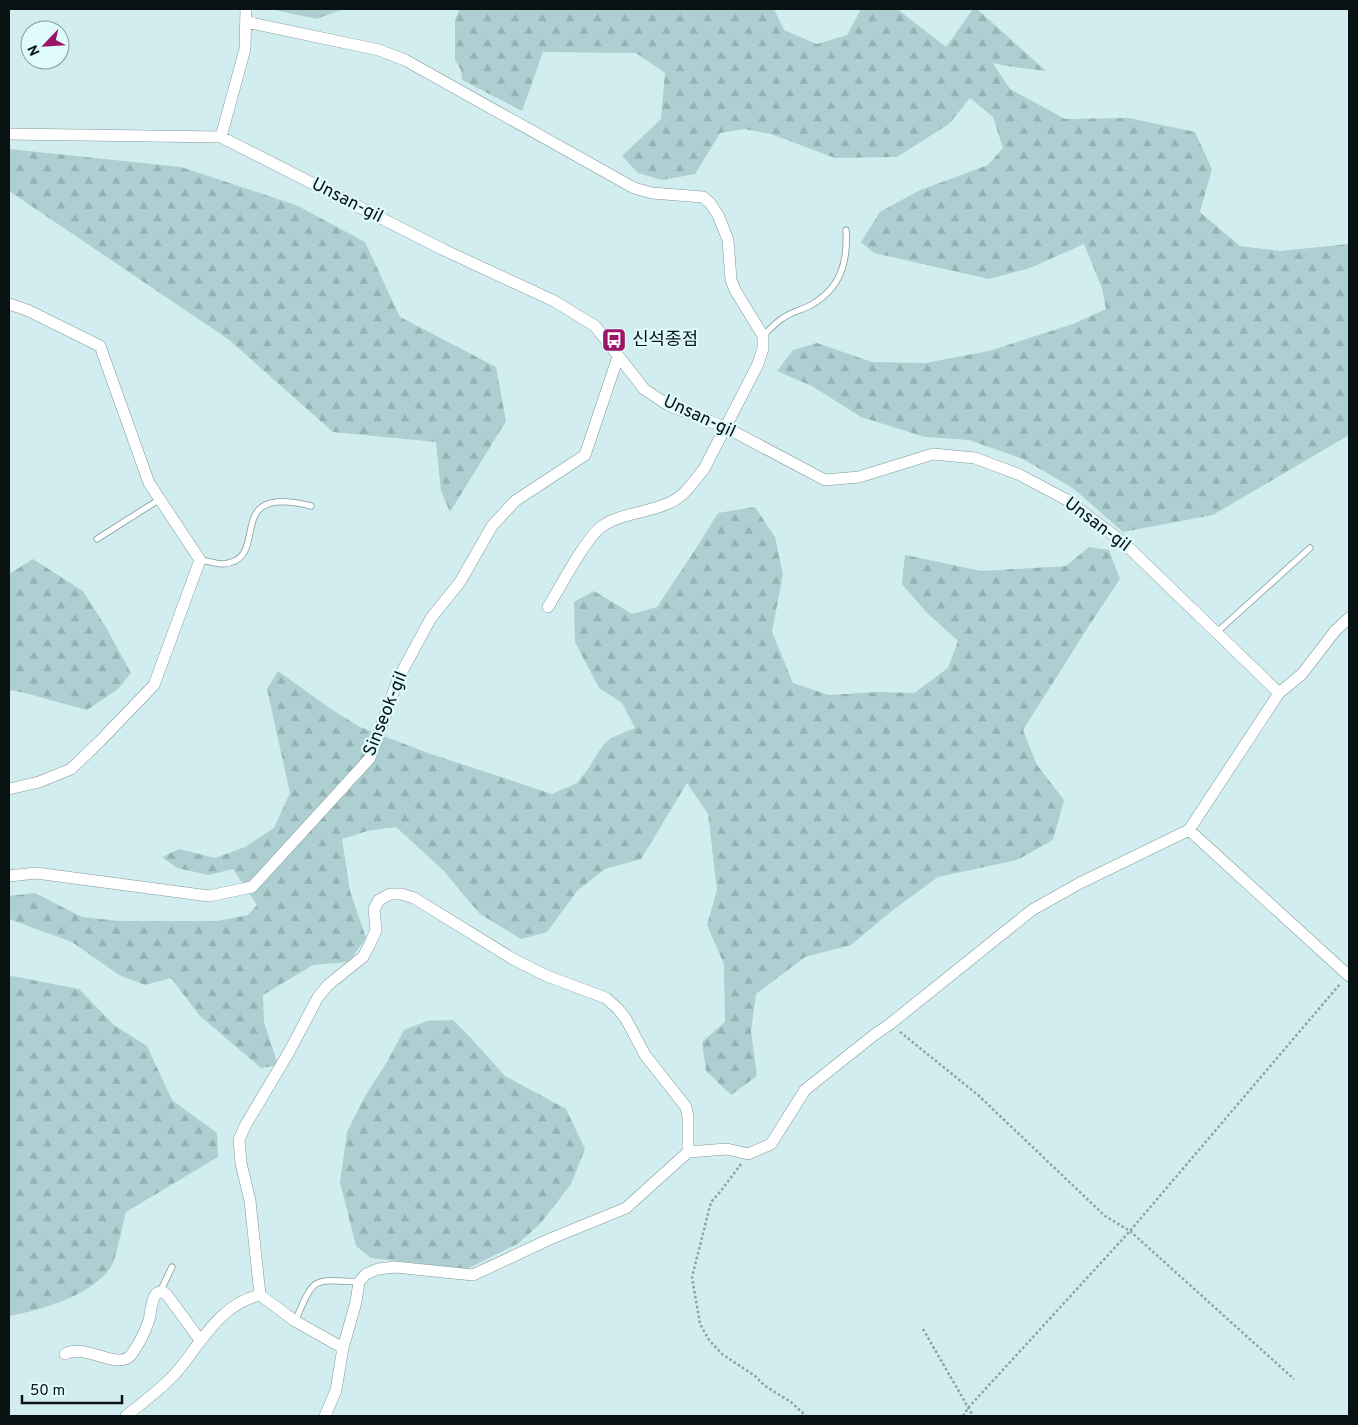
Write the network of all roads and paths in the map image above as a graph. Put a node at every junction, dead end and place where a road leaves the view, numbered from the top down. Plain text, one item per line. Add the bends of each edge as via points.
1 (246, 9) edge
2 (246, 22) junction
3 (9, 134) edge
4 (221, 137) junction
5 (846, 230) dead end
6 (9, 304) edge
7 (763, 336) junction
8 (618, 357) junction
9 (725, 427) junction
10 (160, 500) junction
11 (311, 506) dead end
12 (96, 539) dead end
13 (1310, 548) dead end
14 (200, 560) junction
15 (548, 606) dead end
16 (1349, 618) edge
17 (1216, 632) junction
18 (1279, 693) junction
19 (9, 789) edge
20 (1189, 830) junction
21 (9, 876) edge
22 (1349, 975) edge
23 (890, 1024) junction
24 (688, 1152) junction
25 (748, 1154) junction
26 (1130, 1231) junction
27 (172, 1267) dead end
28 (359, 1282) junction
29 (160, 1292) junction
30 (260, 1295) junction
31 (295, 1321) junction
32 (923, 1329) dead end
33 (200, 1340) junction
34 (342, 1348) junction
35 (65, 1354) dead end
36 (1294, 1379) dead end
37 (968, 1408) junction
38 (126, 1416) edge
39 (324, 1416) edge
40 (806, 1416) edge
41 (963, 1416) edge
42 (973, 1416) edge

1 - 2 street
2 - 4 street via 245,49
2 - 7 street via 379,50 405,60 634,188 652,193 703,197 718,215 728,240 731,280 735,290
3 - 4 street, Unsan-gil
4 - 8 street, Unsan-gil via 444,250 554,301 595,326
5 - 7 lane via 845,260 833,288 815,302 782,318
6 - 10 street via 100,346 149,483
7 - 9 street via 758,364
8 - 9 street, Unsan-gil via 644,389 668,405
8 - 21 street, Sinseok-gil via 585,455 515,501 492,526 460,582 431,618 398,679 370,758 252,887 209,896 36,873
9 - 15 street via 704,469 680,497 669,504 601,527 588,541
9 - 17 street, Unsan-gil via 825,480 859,477 933,454 975,458 1020,475 1067,500 1124,543
10 - 12 lane
10 - 14 street
11 - 14 lane via 284,501 260,507 240,558 221,564
13 - 17 lane
14 - 19 street via 154,685 71,769 39,782
16 - 18 street via 1302,674
17 - 18 street, Unsan-gil
18 - 20 street
20 - 22 street
20 - 23 street via 1032,910
22 - 26 path
23 - 25 street via 805,1090 771,1144
23 - 26 path via 978,1095 1105,1216
24 - 25 street via 727,1149
24 - 28 street via 626,1208 473,1275 395,1267 378,1269 366,1274
24 - 30 street via 686,1107 645,1055 626,1019 606,998 547,976 513,959 414,898 390,894 379,900 374,909 376,930 363,957 318,997 239,1140 250,1201
25 - 40 path via 710,1202 692,1277 700,1324 722,1354
26 - 36 path
26 - 37 path
27 - 29 lane
28 - 31 lane via 317,1282 310,1288
28 - 34 street
29 - 33 street via 167,1295
29 - 35 street via 153,1300 148,1323 127,1359 117,1361 81,1351
30 - 31 street
30 - 33 street via 229,1309
31 - 34 street
32 - 37 path
33 - 38 street via 175,1373
34 - 39 street via 336,1390
37 - 41 path
37 - 42 path

